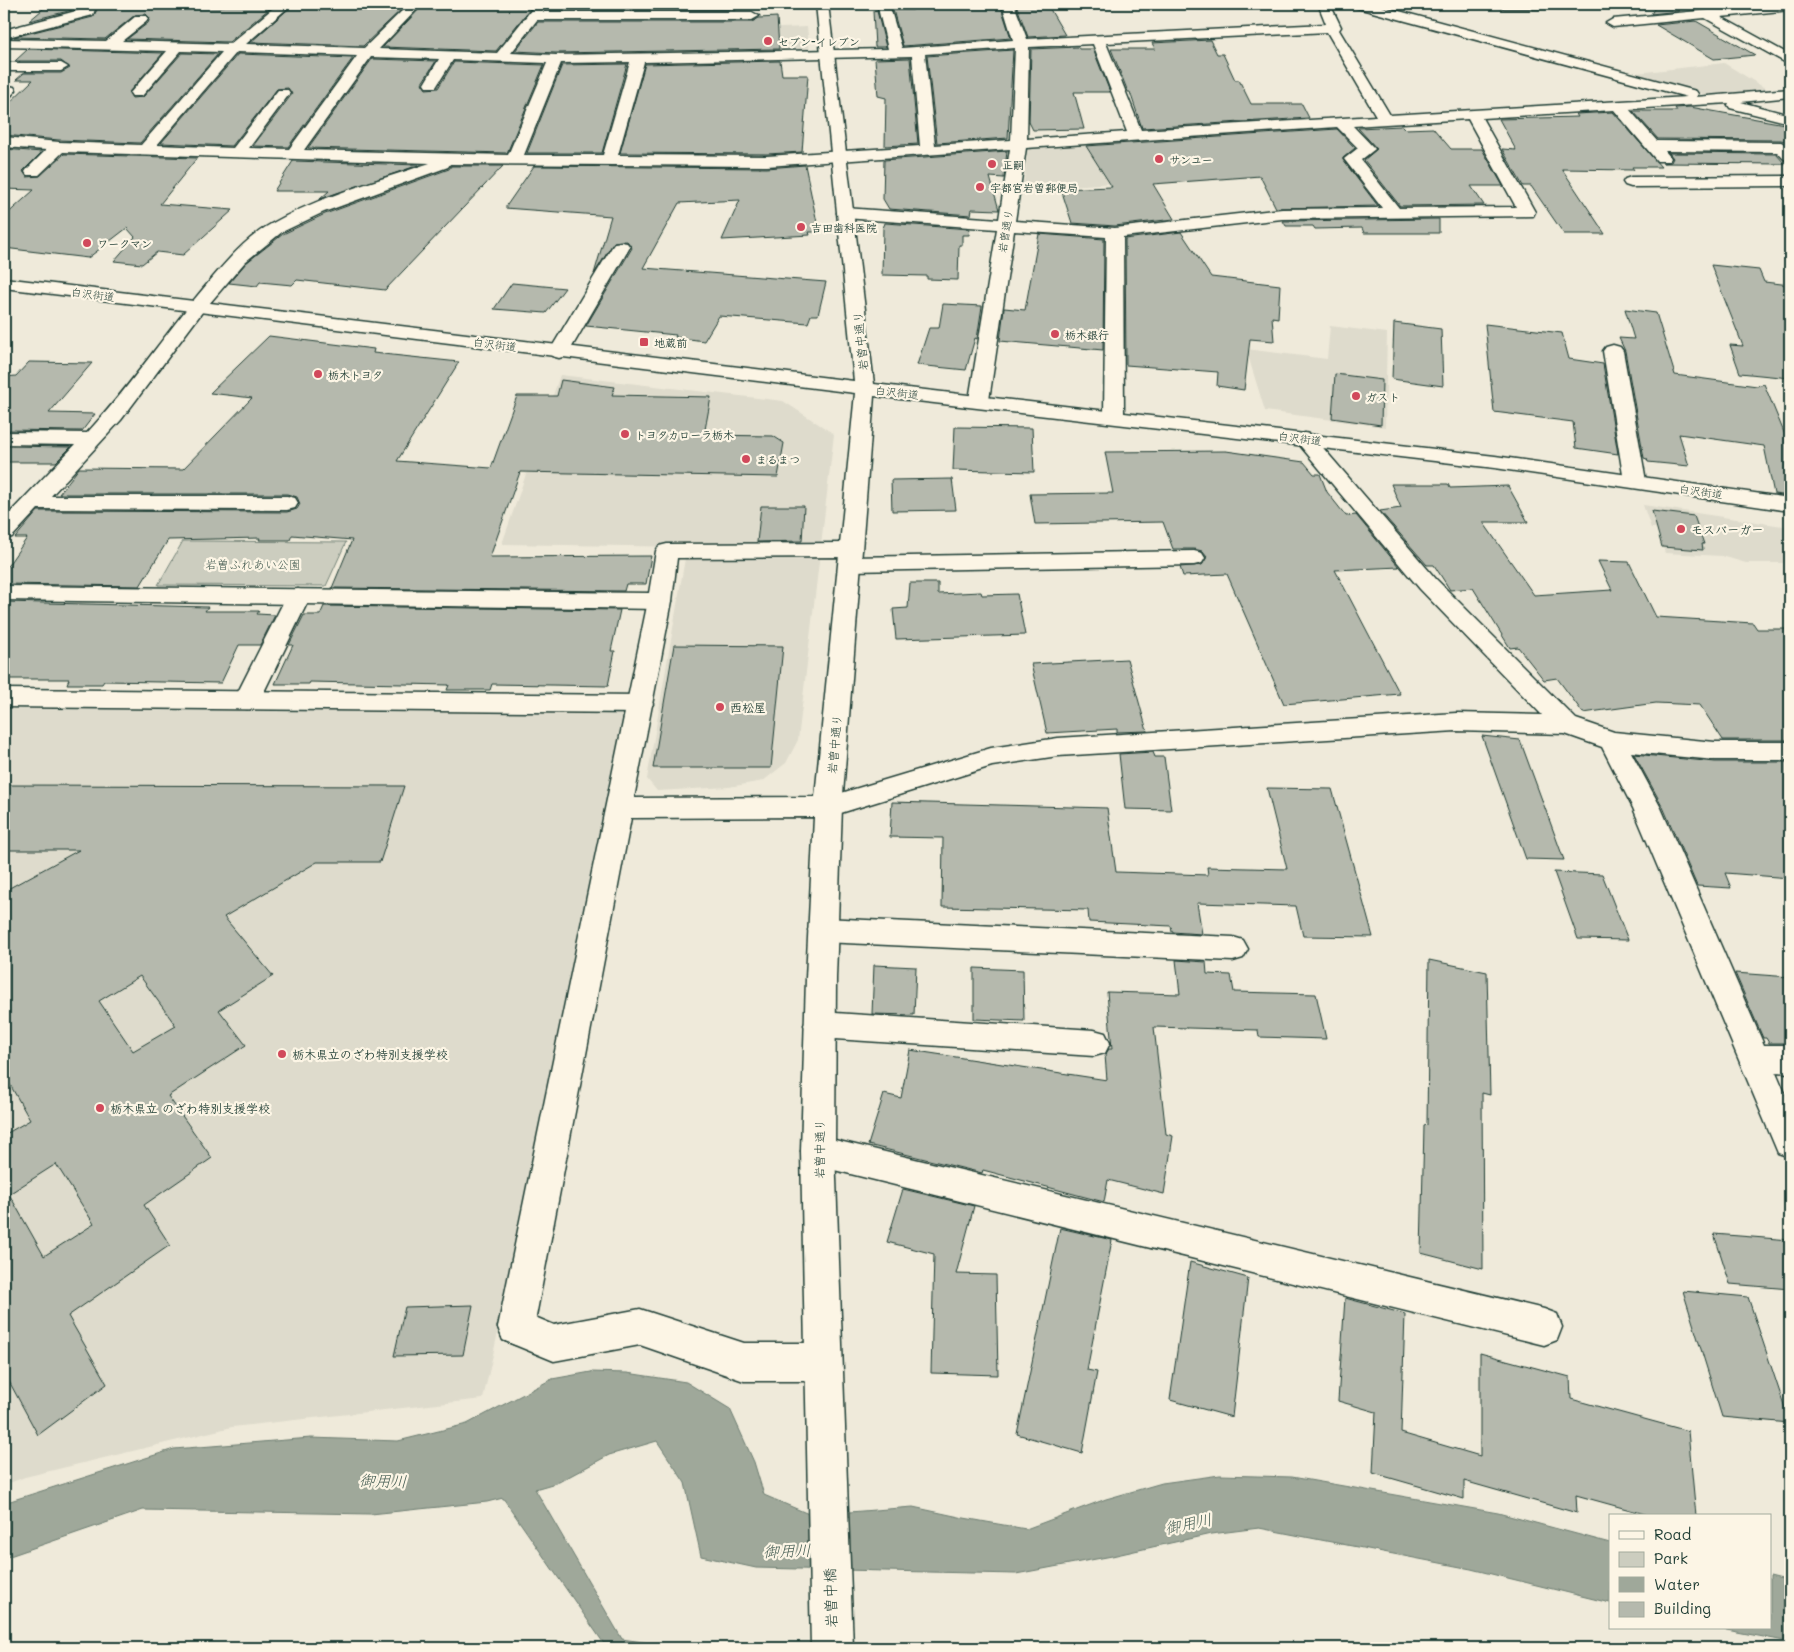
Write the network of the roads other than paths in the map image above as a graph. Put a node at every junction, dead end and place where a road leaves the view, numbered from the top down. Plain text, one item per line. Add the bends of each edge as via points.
1 (73, 4) edge
2 (286, 4) edge
3 (416, 4) edge
4 (543, 4) edge
5 (822, 4) edge
6 (883, 4) edge
7 (1008, 4) edge
8 (1324, 4) edge
9 (1359, 4) edge
10 (1412, 4) edge
11 (1505, 4) edge
12 (1541, 4) edge
13 (1727, 4) edge
14 (1787, 8) edge
15 (753, 10) edge
16 (1740, 11) junction
17 (1707, 14) junction
18 (533, 16) junction
19 (141, 19) dead end
20 (1422, 22) junction
21 (1613, 23) dead end
22 (1331, 28) junction
23 (1098, 39) junction
24 (4, 41) edge
25 (110, 44) junction
26 (1022, 45) junction
27 (178, 46) junction
28 (233, 48) junction
29 (918, 51) junction
30 (367, 52) junction
31 (896, 53) junction
32 (827, 54) junction
33 (448, 56) junction
34 (746, 56) junction
35 (501, 57) junction
36 (638, 58) junction
37 (556, 59) junction
38 (1790, 61) edge
39 (4, 67) edge
40 (61, 67) dead end
41 (431, 84) dead end
42 (137, 93) dead end
43 (283, 93) dead end
44 (1790, 93) edge
45 (1715, 100) junction
46 (1618, 106) junction
47 (1473, 115) junction
48 (1386, 120) junction
49 (1790, 120) edge
50 (1342, 122) junction
51 (1136, 136) junction
52 (4, 142) edge
53 (1019, 144) junction
54 (1652, 146) junction
55 (59, 147) junction
56 (146, 149) junction
57 (928, 151) junction
58 (238, 152) junction
59 (293, 154) junction
60 (1790, 156) edge
61 (839, 157) junction
62 (455, 159) junction
63 (514, 160) junction
64 (609, 160) junction
65 (1666, 162) dead end
66 (33, 172) dead end
67 (1790, 181) edge
68 (1631, 182) dead end
69 (1393, 211) junction
70 (846, 212) junction
71 (1006, 226) junction
72 (1115, 233) junction
73 (621, 248) dead end
74 (4, 283) edge
75 (197, 307) junction
76 (1613, 351) dead end
77 (559, 352) junction
78 (865, 388) junction
79 (979, 400) junction
80 (1114, 416) junction
81 (4, 438) edge
82 (93, 439) junction
83 (1305, 439) junction
84 (1635, 482) junction
85 (33, 502) junction
86 (287, 503) dead end
87 (1790, 504) edge
88 (4, 532) edge
89 (850, 557) junction
90 (1194, 558) dead end
91 (4, 593) edge
92 (298, 597) junction
93 (660, 602) junction
94 (4, 698) edge
95 (247, 700) junction
96 (640, 704) junction
97 (1567, 725) junction
98 (1612, 742) junction
99 (1790, 751) edge
100 (828, 807) junction
101 (620, 808) junction
102 (823, 930) junction
103 (1233, 949) dead end
104 (820, 1026) junction
105 (1094, 1042) dead end
106 (1754, 1058) junction
107 (1790, 1059) edge
108 (1790, 1142) edge
109 (818, 1151) junction
110 (1544, 1327) dead end
111 (822, 1362) junction
112 (827, 1488) joint
113 (832, 1648) edge

1 - 24 street via 89,9 88,12
2 - 28 street
3 - 30 street
4 - 18 street
5 - 32 street, 岩曽中通り
6 - 31 street
7 - 26 street, 岩曽通り
8 - 22 street via 1334,27
9 - 20 street
10 - 20 street
11 - 12 street
13 - 16 street
14 - 16 street
15 - 18 street
15 - 34 street
16 - 17 street
17 - 21 street
17 - 38 street
18 - 35 street
19 - 25 street
20 - 45 street
22 - 23 street
22 - 48 street
23 - 26 street
23 - 51 street
24 - 25 street
25 - 27 street
26 - 29 street
26 - 53 street, 岩曽通り
27 - 28 street
27 - 42 street
28 - 30 street
28 - 56 street
29 - 31 street
29 - 57 street
30 - 33 street
30 - 59 street
31 - 32 street
32 - 34 street
32 - 61 street, 岩曽中通り
33 - 35 street
33 - 41 street
34 - 36 street
35 - 37 street
36 - 37 street
36 - 64 street
37 - 63 street
39 - 40 street
43 - 58 street
44 - 45 street
45 - 46 street
45 - 49 street
46 - 47 street
46 - 54 street
47 - 48 street
47 - 69 street via 1527,212
48 - 50 street
50 - 51 street
50 - 69 street via 1367,149 1352,159
51 - 53 street
52 - 55 street
53 - 57 street
53 - 71 street, 岩曽通り
54 - 60 street via 1781,147
54 - 65 street
55 - 56 street
55 - 66 street
56 - 58 street
57 - 61 street
58 - 59 street
59 - 62 street
61 - 64 street via 728,162
61 - 70 street, 岩曽中通り
62 - 63 street
62 - 75 street via 318,208 276,228 239,258
63 - 64 street
67 - 68 street
69 - 72 street via 1282,214
70 - 71 street
70 - 78 street, 岩曽中通り
71 - 72 street
71 - 79 street, 岩曽通り
72 - 80 street
73 - 77 street
74 - 75 street, 白沢街道
75 - 77 street, 白沢街道
75 - 82 street
76 - 84 street
77 - 78 street, 白沢街道
78 - 79 street, 白沢街道
78 - 89 street, 岩曽中通り
79 - 80 street, 白沢街道
80 - 83 street, 白沢街道
81 - 82 street
82 - 85 street
83 - 84 street, 白沢街道
83 - 97 street via 1428,584
84 - 87 street, 白沢街道
85 - 86 street
85 - 88 street
89 - 90 street
89 - 93 street via 668,551
89 - 100 street, 岩曽中通り
91 - 92 street
92 - 93 street
92 - 95 street
93 - 96 street
94 - 95 street
95 - 96 street
96 - 101 street
97 - 98 street
97 - 100 street via 1456,722 1058,746 991,757
98 - 99 street via 1715,751
98 - 106 street via 1647,808
100 - 101 street
100 - 102 street, 岩曽中通り
101 - 111 street via 516,1328 554,1343 640,1327 744,1362
102 - 103 street
102 - 104 street, 岩曽中通り
104 - 105 street
104 - 109 street, 岩曽中通り
106 - 107 street
106 - 108 street
109 - 110 street
109 - 111 street, 岩曽中通り
111 - 112 street, 岩曽中通り
112 - 113 street, 岩曽中橋

